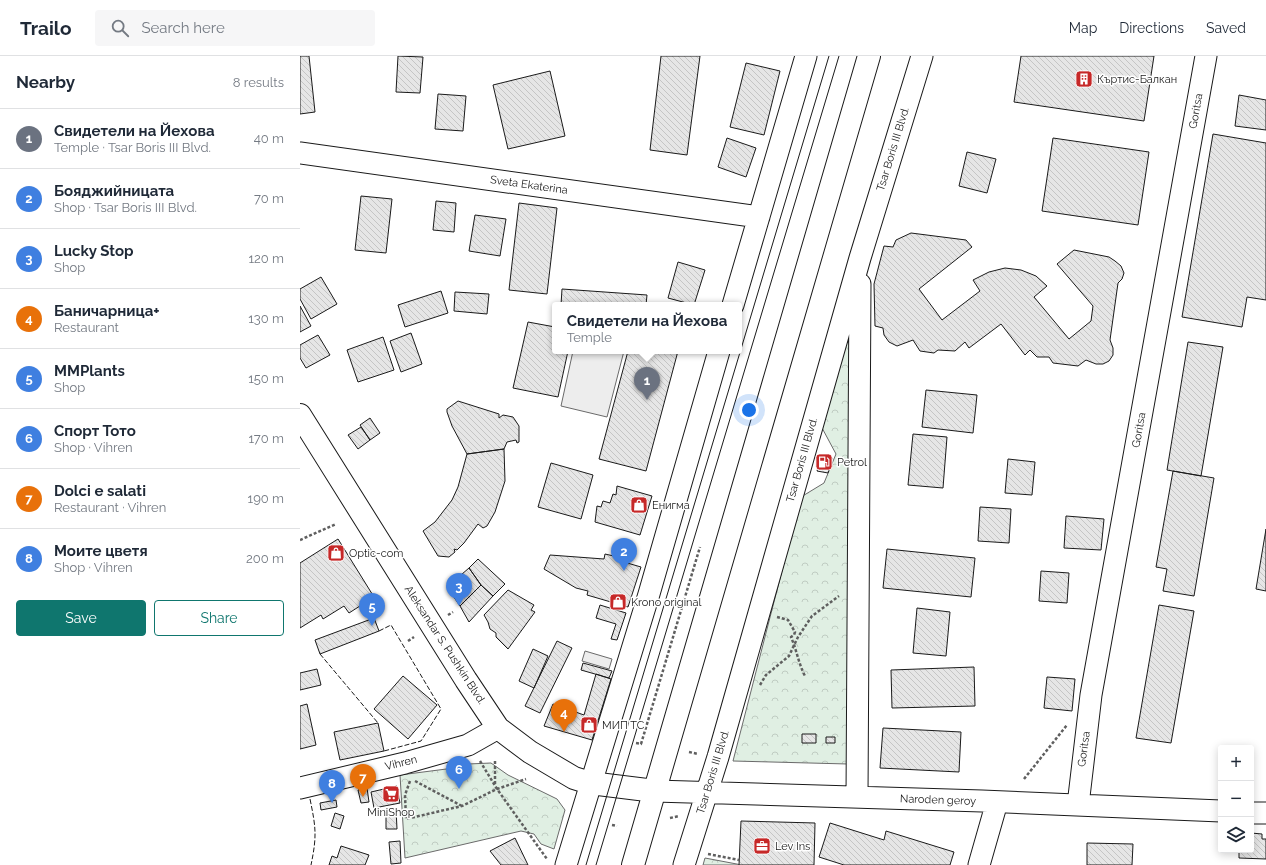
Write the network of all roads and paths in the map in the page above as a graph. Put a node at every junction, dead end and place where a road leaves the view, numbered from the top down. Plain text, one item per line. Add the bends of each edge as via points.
1 (806, 56) edge
2 (869, 56) edge
3 (922, 56) edge
4 (1206, 56) edge
5 (300, 153) edge
6 (759, 217) junction
7 (860, 258) junction
8 (734, 302) edge
9 (718, 354) edge
10 (300, 415) edge
11 (336, 524) dead end
12 (300, 540) edge
13 (700, 547) dead end
14 (858, 584) junction
15 (780, 618) dead end
16 (414, 637) dead end
17 (408, 641) dead end
18 (795, 644) junction
19 (806, 676) dead end
20 (760, 686) dead end
21 (1068, 724) dead end
22 (498, 728) junction
23 (636, 744) dead end
24 (470, 745) junction
25 (689, 752) dead end
26 (700, 754) dead end
27 (495, 761) dead end
28 (526, 779) dead end
29 (1024, 779) dead end
30 (590, 783) junction
31 (495, 785) junction
32 (300, 788) edge
33 (497, 789) junction
34 (655, 791) junction
35 (706, 791) junction
36 (857, 797) junction
37 (997, 802) junction
38 (1078, 805) junction
39 (462, 806) junction
40 (1218, 811) edge
41 (1254, 812) edge
42 (1266, 813) edge
43 (612, 825) dead end
44 (617, 826) dead end
45 (710, 854) dead end
46 (739, 860) dead end
47 (551, 865) edge
48 (566, 865) edge
49 (634, 865) edge
50 (684, 865) edge
51 (979, 865) edge

1 - 6 street
2 - 34 main road
3 - 7 street, Tsar Boris III Blvd.
4 - 38 street, Goritsa via 1091,695
5 - 6 street, Sveta Ekaterina
6 - 8 street
7 - 14 street
7 - 35 street, Tsar Boris III Blvd. via 718,757
9 - 30 street via 649,594
10 - 22 main road, Aleksandar S. Pushkin Blvd.
11 - 12 path
13 - 23 path via 676,622 642,740 643,744
14 - 18 path via 812,616
14 - 36 street
15 - 18 path via 788,620 794,630 791,637
16 - 17 path
18 - 19 path via 798,662
18 - 20 path via 789,656 766,675
21 - 29 path
22 - 24 street, Vihren
22 - 30 main road, Aleksandar S. Pushkin Blvd. via 542,760 574,778
24 - 31 path
24 - 32 street, Vihren
25 - 26 path
27 - 31 path
28 - 33 path
30 - 34 main road, Aleksandar S. Pushkin Blvd.
30 - 48 street
31 - 33 path
33 - 39 path
33 - 47 path
34 - 35 street, Naroden geroy
34 - 49 main road
35 - 36 street, Naroden geroy
35 - 50 street, Tsar Boris III Blvd.
36 - 37 street, Naroden geroy
37 - 38 street, Naroden geroy
37 - 51 street
38 - 40 street, Naroden geroy
39 - 39 path via 411,778 405,795 406,819
41 - 42 street
43 - 44 path
45 - 46 path

